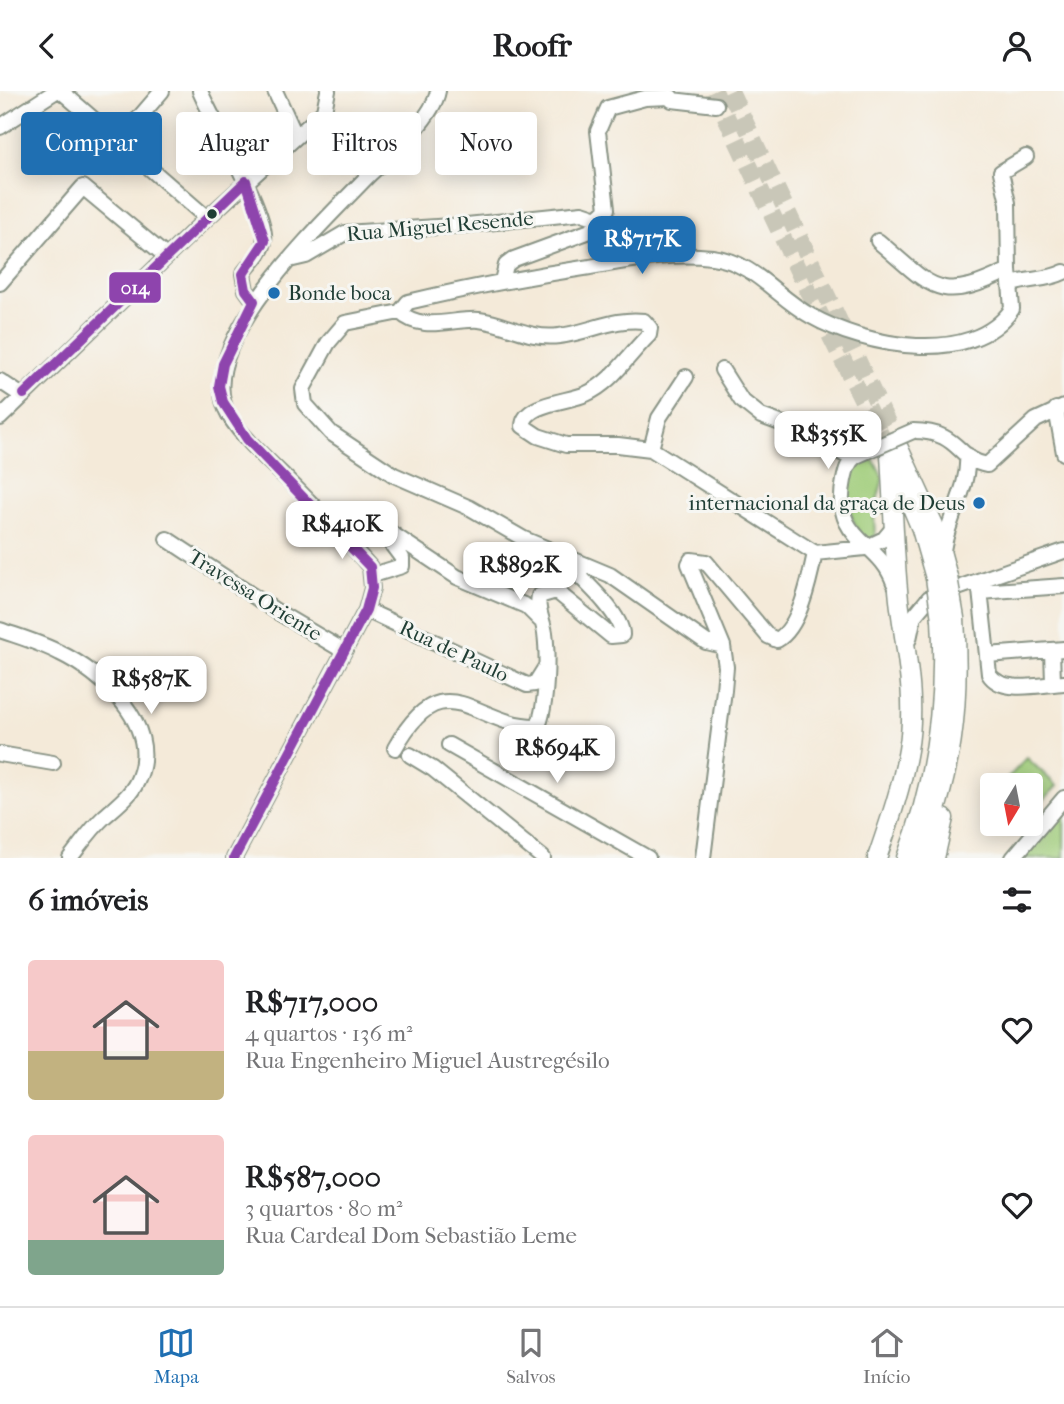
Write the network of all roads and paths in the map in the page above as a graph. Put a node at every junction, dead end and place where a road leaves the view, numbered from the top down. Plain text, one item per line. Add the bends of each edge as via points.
1 (58, 91) edge
2 (162, 91) edge
3 (200, 91) edge
4 (275, 91) edge
5 (328, 91) edge
6 (438, 91) edge
7 (716, 105) dead end
8 (84, 112) edge
9 (144, 112) edge
10 (0, 127) edge
11 (296, 137) junction
12 (1026, 157) dead end
13 (158, 175) edge
14 (246, 181) junction
15 (207, 218) junction
16 (597, 218) junction
17 (878, 241) dead end
18 (167, 257) junction
19 (289, 260) junction
20 (1064, 272) edge
21 (1010, 277) junction
22 (502, 281) junction
23 (0, 283) edge
24 (254, 301) junction
25 (400, 312) junction
26 (722, 370) dead end
27 (685, 377) dead end
28 (0, 381) edge
29 (24, 394) junction
30 (1060, 408) edge
31 (0, 418) edge
32 (651, 449) junction
33 (891, 449) junction
34 (1064, 453) edge
35 (967, 455) junction
36 (854, 457) junction
37 (894, 527) junction
38 (167, 539) dead end
39 (551, 548) junction
40 (865, 548) junction
41 (1064, 551) edge
42 (815, 553) junction
43 (943, 553) junction
44 (373, 575) junction
45 (942, 577) junction
46 (980, 586) junction
47 (1064, 586) edge
48 (899, 598) junction
49 (366, 610) junction
50 (948, 619) junction
51 (544, 627) junction
52 (0, 630) edge
53 (723, 646) junction
54 (1058, 650) edge
55 (344, 651) junction
56 (987, 655) junction
57 (909, 660) junction
58 (546, 667) junction
59 (1058, 683) edge
60 (449, 745) dead end
61 (395, 748) dead end
62 (0, 754) edge
63 (410, 755) dead end
64 (951, 758) junction
65 (53, 763) dead end
66 (1064, 798) edge
67 (880, 852) edge
68 (70, 858) edge
69 (234, 858) edge
70 (543, 858) edge
71 (648, 858) edge
72 (702, 858) edge
73 (906, 858) edge
74 (920, 858) edge
75 (935, 858) edge
76 (1013, 858) edge

1 - 8 street
1 - 10 street
2 - 9 street
3 - 14 street
4 - 11 street
5 - 11 street via 324,111
6 - 19 street via 433,106 402,142
7 - 16 street via 671,97 608,108 598,140 609,205
11 - 14 street
12 - 21 street via 1001,172 1008,203
13 - 15 street
14 - 15 street
14 - 24 street via 265,241 243,274
15 - 18 street
16 - 19 street, Rua Miguel Resende via 582,213 345,233 306,256
16 - 22 street via 593,230 514,259 506,265
17 - 21 street via 923,282 939,288
18 - 23 street via 83,187
18 - 29 street
19 - 24 street
20 - 21 street via 1048,280
21 - 22 street via 1012,309 994,328 953,343 911,348 830,326 789,302 738,262 713,257 646,258
22 - 25 street via 408,302
24 - 44 street via 222,368 220,394 228,414 370,566
25 - 32 street via 426,323 479,320 545,337 612,323 648,323 649,335 603,384 564,402 531,410 522,423 556,443
25 - 39 street via 345,323 309,377 303,389 304,404 331,433 394,475
26 - 36 street via 741,400 761,416
27 - 32 street via 659,418
28 - 29 street
29 - 31 street
30 - 34 street
30 - 35 street via 1036,420 993,463 983,465
32 - 42 street
33 - 37 main road
33 - 43 main road via 924,500
33 - 45 main road
35 - 36 street, bridge via 948,436 913,431
35 - 43 street via 968,472 945,534
36 - 40 street via 843,483 841,506 851,533
37 - 40 street via 884,539
37 - 48 main road
38 - 55 street, Travessa Oriente
39 - 51 street via 606,605 623,632 620,637 611,636 556,591 538,597
39 - 53 street via 610,575 706,642
40 - 42 street
40 - 48 street via 888,568
41 - 46 street
42 - 53 street via 806,596 777,640 768,636 706,562 691,560
43 - 45 main road
44 - 49 street
44 - 51 street via 402,566 402,558 387,538 391,533 457,577 526,606
45 - 50 main road, bridge
46 - 47 street
46 - 56 street
46 - 57 street via 943,592 920,606 910,627
48 - 57 main road
49 - 55 street
49 - 58 street, Rua de Paulo via 527,685 535,684
50 - 64 main road via 958,695
50 - 73 main road via 937,749
51 - 58 street
52 - 68 street via 61,653 100,678 139,729 144,756 139,778
53 - 72 street via 724,690
54 - 56 street
54 - 59 street
55 - 69 street
56 - 59 street via 989,674 999,685
57 - 67 main road via 909,749
58 - 61 street via 540,724 505,722 465,703 441,704 414,718
60 - 71 street
62 - 65 street
63 - 70 street
64 - 74 main road
64 - 75 main road
66 - 76 street

